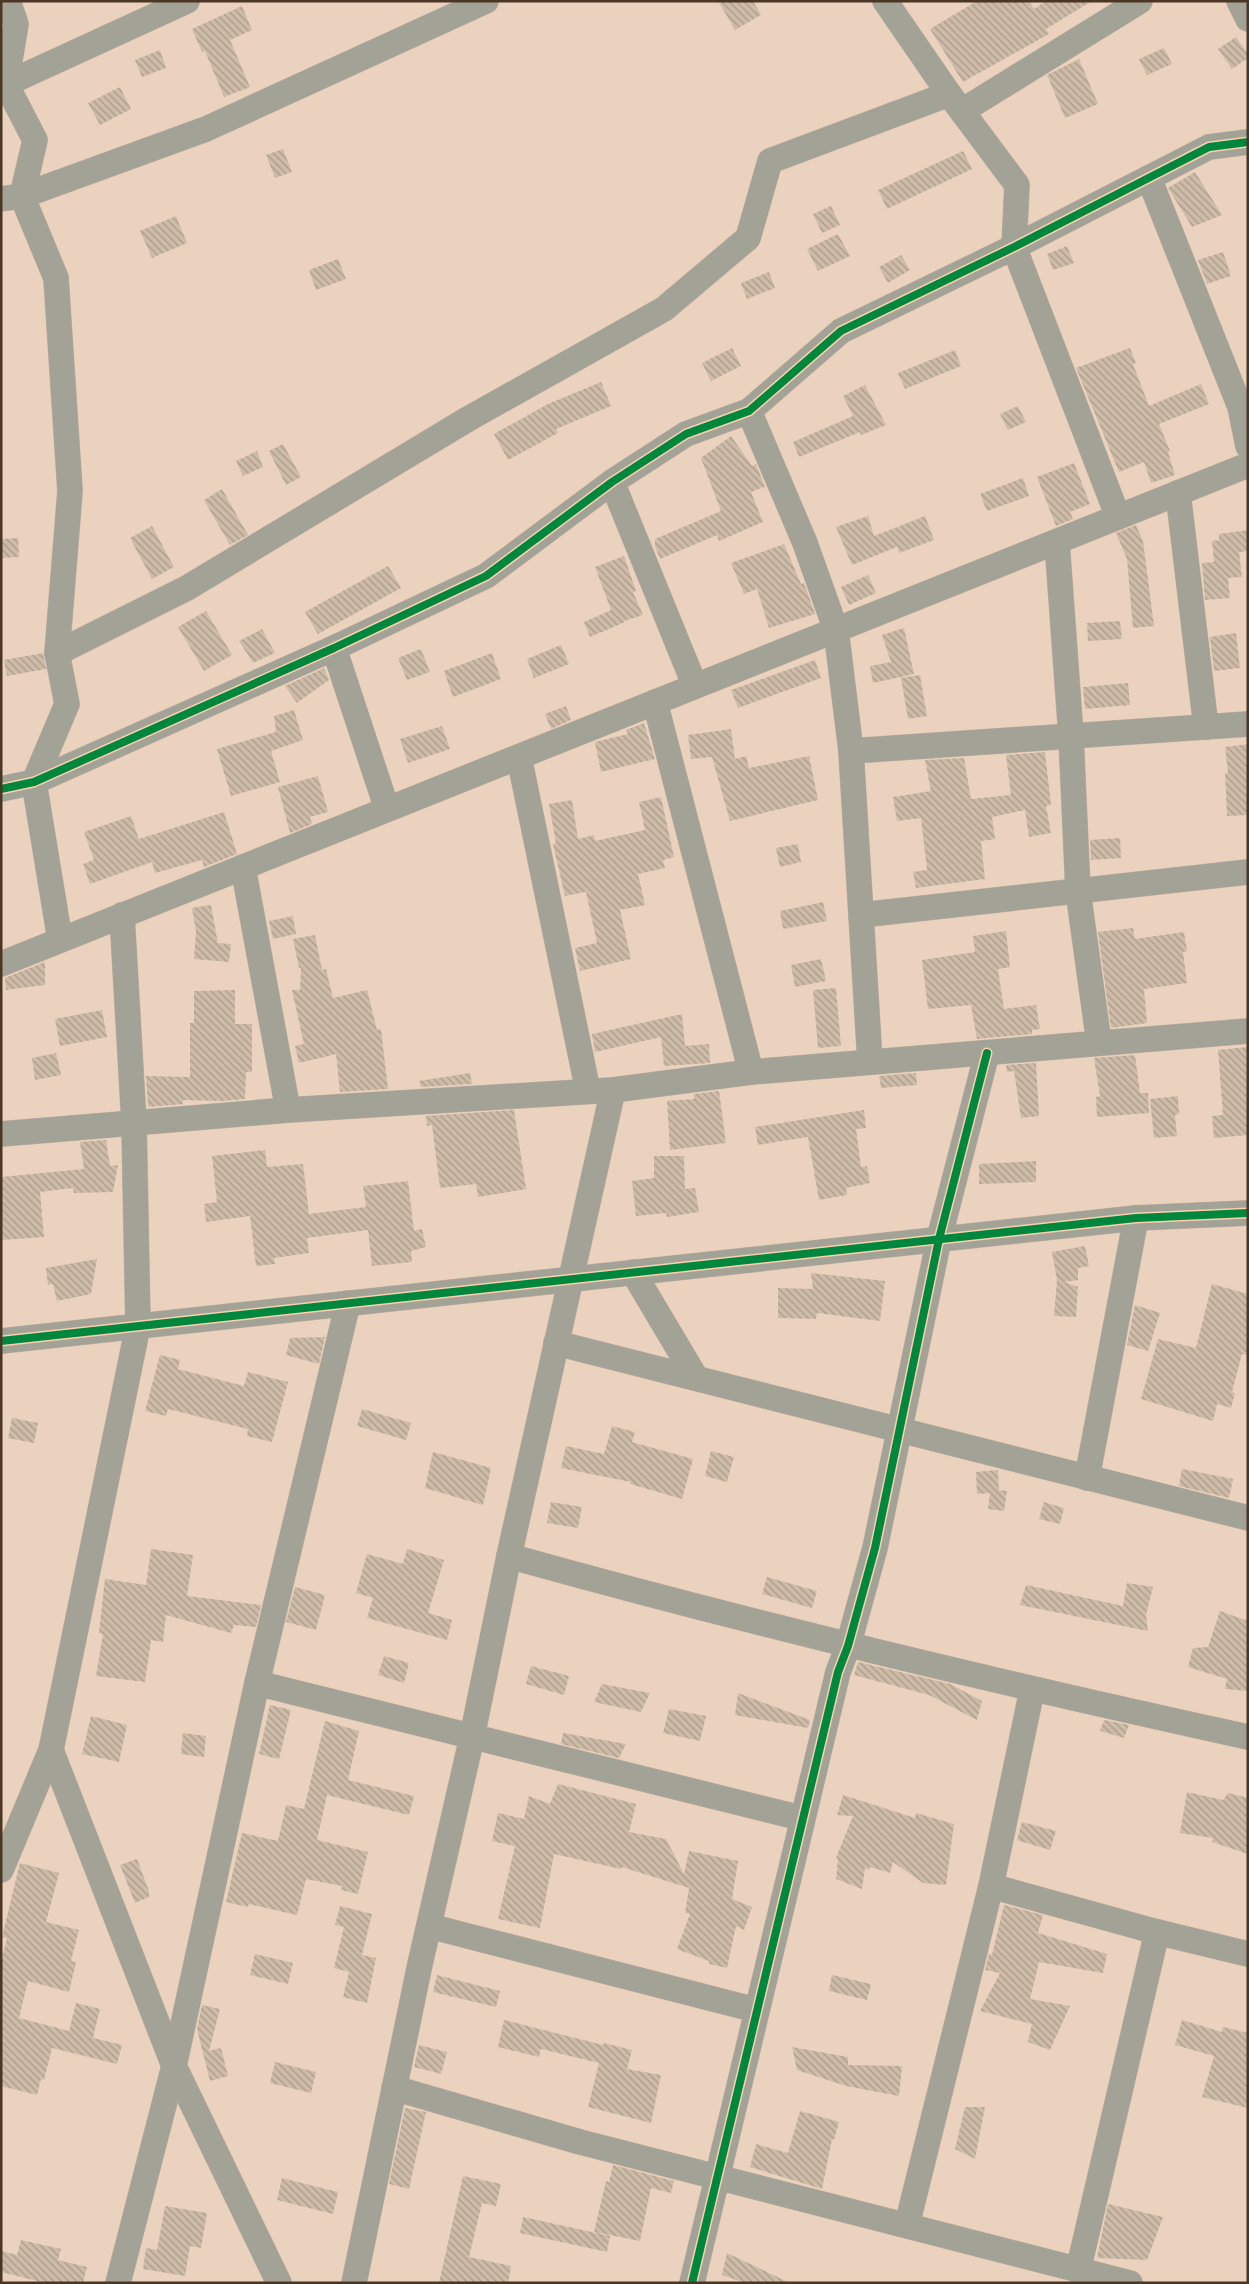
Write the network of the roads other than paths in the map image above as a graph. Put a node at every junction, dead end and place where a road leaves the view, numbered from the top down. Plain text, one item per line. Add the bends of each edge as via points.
1 (8, 1) edge
2 (187, 1) edge
3 (486, 1) edge
4 (1140, 1) edge
5 (1239, 1) edge
6 (889, 2) edge
7 (1248, 19) edge
8 (6, 84) junction
9 (955, 102) junction
10 (1248, 142) edge
11 (1149, 178) junction
12 (11, 198) edge
13 (1014, 247) junction
14 (749, 411) junction
15 (1248, 446) edge
16 (1248, 465) edge
17 (612, 482) junction
18 (1178, 493) junction
19 (1118, 517) junction
20 (1057, 542) junction
21 (836, 630) junction
22 (334, 648) junction
23 (58, 653) junction
24 (695, 686) junction
25 (655, 702) junction
26 (1248, 724) edge
27 (1206, 727) junction
28 (1071, 736) junction
29 (851, 751) junction
30 (519, 757) junction
31 (34, 782) junction
32 (1, 790) edge
33 (387, 809) junction
34 (243, 867) junction
35 (1248, 872) edge
36 (1078, 891) junction
37 (122, 915) junction
38 (861, 915) junction
39 (60, 940) junction
40 (1, 964) edge
41 (1248, 1031) edge
42 (1099, 1043) junction
43 (987, 1053) junction
44 (870, 1062) junction
45 (751, 1072) junction
46 (614, 1090) junction
47 (588, 1091) junction
48 (288, 1110) junction
49 (134, 1123) junction
50 (1, 1134) edge
51 (1248, 1213) edge
52 (1136, 1218) junction
53 (939, 1239) junction
54 (633, 1272) junction
55 (570, 1279) junction
56 (348, 1303) junction
57 (138, 1326) junction
58 (1, 1341) edge
59 (556, 1343) junction
60 (696, 1378) junction
61 (898, 1430) junction
62 (1087, 1478) junction
63 (1248, 1518) edge
64 (509, 1556) junction
65 (848, 1646) junction
66 (256, 1683) junction
67 (1032, 1690) junction
68 (472, 1737) junction
69 (1248, 1737) edge
70 (51, 1750) junction
71 (802, 1818) junction
72 (1, 1870) edge
73 (991, 1886) junction
74 (429, 1926) junction
75 (1157, 1932) junction
76 (1248, 1954) edge
77 (756, 2010) junction
78 (174, 2066) junction
79 (394, 2088) junction
80 (718, 2176) junction
81 (907, 2225) junction
82 (1078, 2270) junction
83 (118, 2283) edge
84 (279, 2283) edge
85 (354, 2283) edge
86 (692, 2283) edge
87 (1130, 2283) edge

1 - 8 street via 16,24
2 - 8 street
3 - 12 street via 206,129
4 - 9 street
5 - 7 street
6 - 9 street
8 - 12 street via 35,140
9 - 13 street via 1017,185
9 - 23 street via 770,161 748,238 664,309 468,419 187,588
10 - 11 street via 1209,147
11 - 13 street
11 - 15 street via 1240,407
12 - 23 street via 56,278 70,491
13 - 14 street via 841,331
13 - 19 street
14 - 17 street via 686,434
14 - 21 street via 805,544
16 - 18 street
17 - 22 street via 486,576
17 - 24 street
18 - 19 street
18 - 27 street
19 - 20 street
20 - 21 street
20 - 28 street
21 - 24 street
21 - 29 street
22 - 31 street
22 - 33 street
23 - 31 street via 67,704
24 - 25 street
25 - 30 street
25 - 45 street
26 - 27 street
27 - 28 street
28 - 29 street
28 - 36 street
29 - 38 street
30 - 33 street
30 - 47 street
31 - 32 street
31 - 39 street
33 - 34 street
34 - 37 street
34 - 48 street
35 - 36 street
36 - 38 street
36 - 42 street
37 - 39 street
37 - 49 street
38 - 44 street
39 - 40 street
41 - 42 street
42 - 43 street
43 - 44 street
43 - 53 street
44 - 45 street
45 - 46 street
46 - 47 street
46 - 55 street
47 - 48 street
48 - 49 street
49 - 50 street
49 - 57 street
51 - 52 street
52 - 53 street
52 - 62 street
53 - 54 street
53 - 61 street
54 - 55 street
54 - 60 street
55 - 56 street
55 - 59 street
56 - 57 street
56 - 66 street
57 - 58 street
57 - 70 street
59 - 60 street
59 - 64 street
60 - 61 street
61 - 62 street
61 - 65 street via 875,1548
62 - 63 street
64 - 65 street
64 - 68 street
65 - 67 street
65 - 71 street via 838,1672
66 - 68 street
66 - 78 street
67 - 69 street
67 - 73 street
68 - 71 street
68 - 74 street
70 - 72 street
70 - 78 street
71 - 77 street
73 - 75 street
73 - 81 street
74 - 77 street
74 - 79 street
75 - 76 street
75 - 82 street
77 - 80 street
78 - 83 street
78 - 84 street
79 - 80 street via 580,2142
79 - 85 street
80 - 81 street
80 - 86 street
81 - 82 street
82 - 87 street

